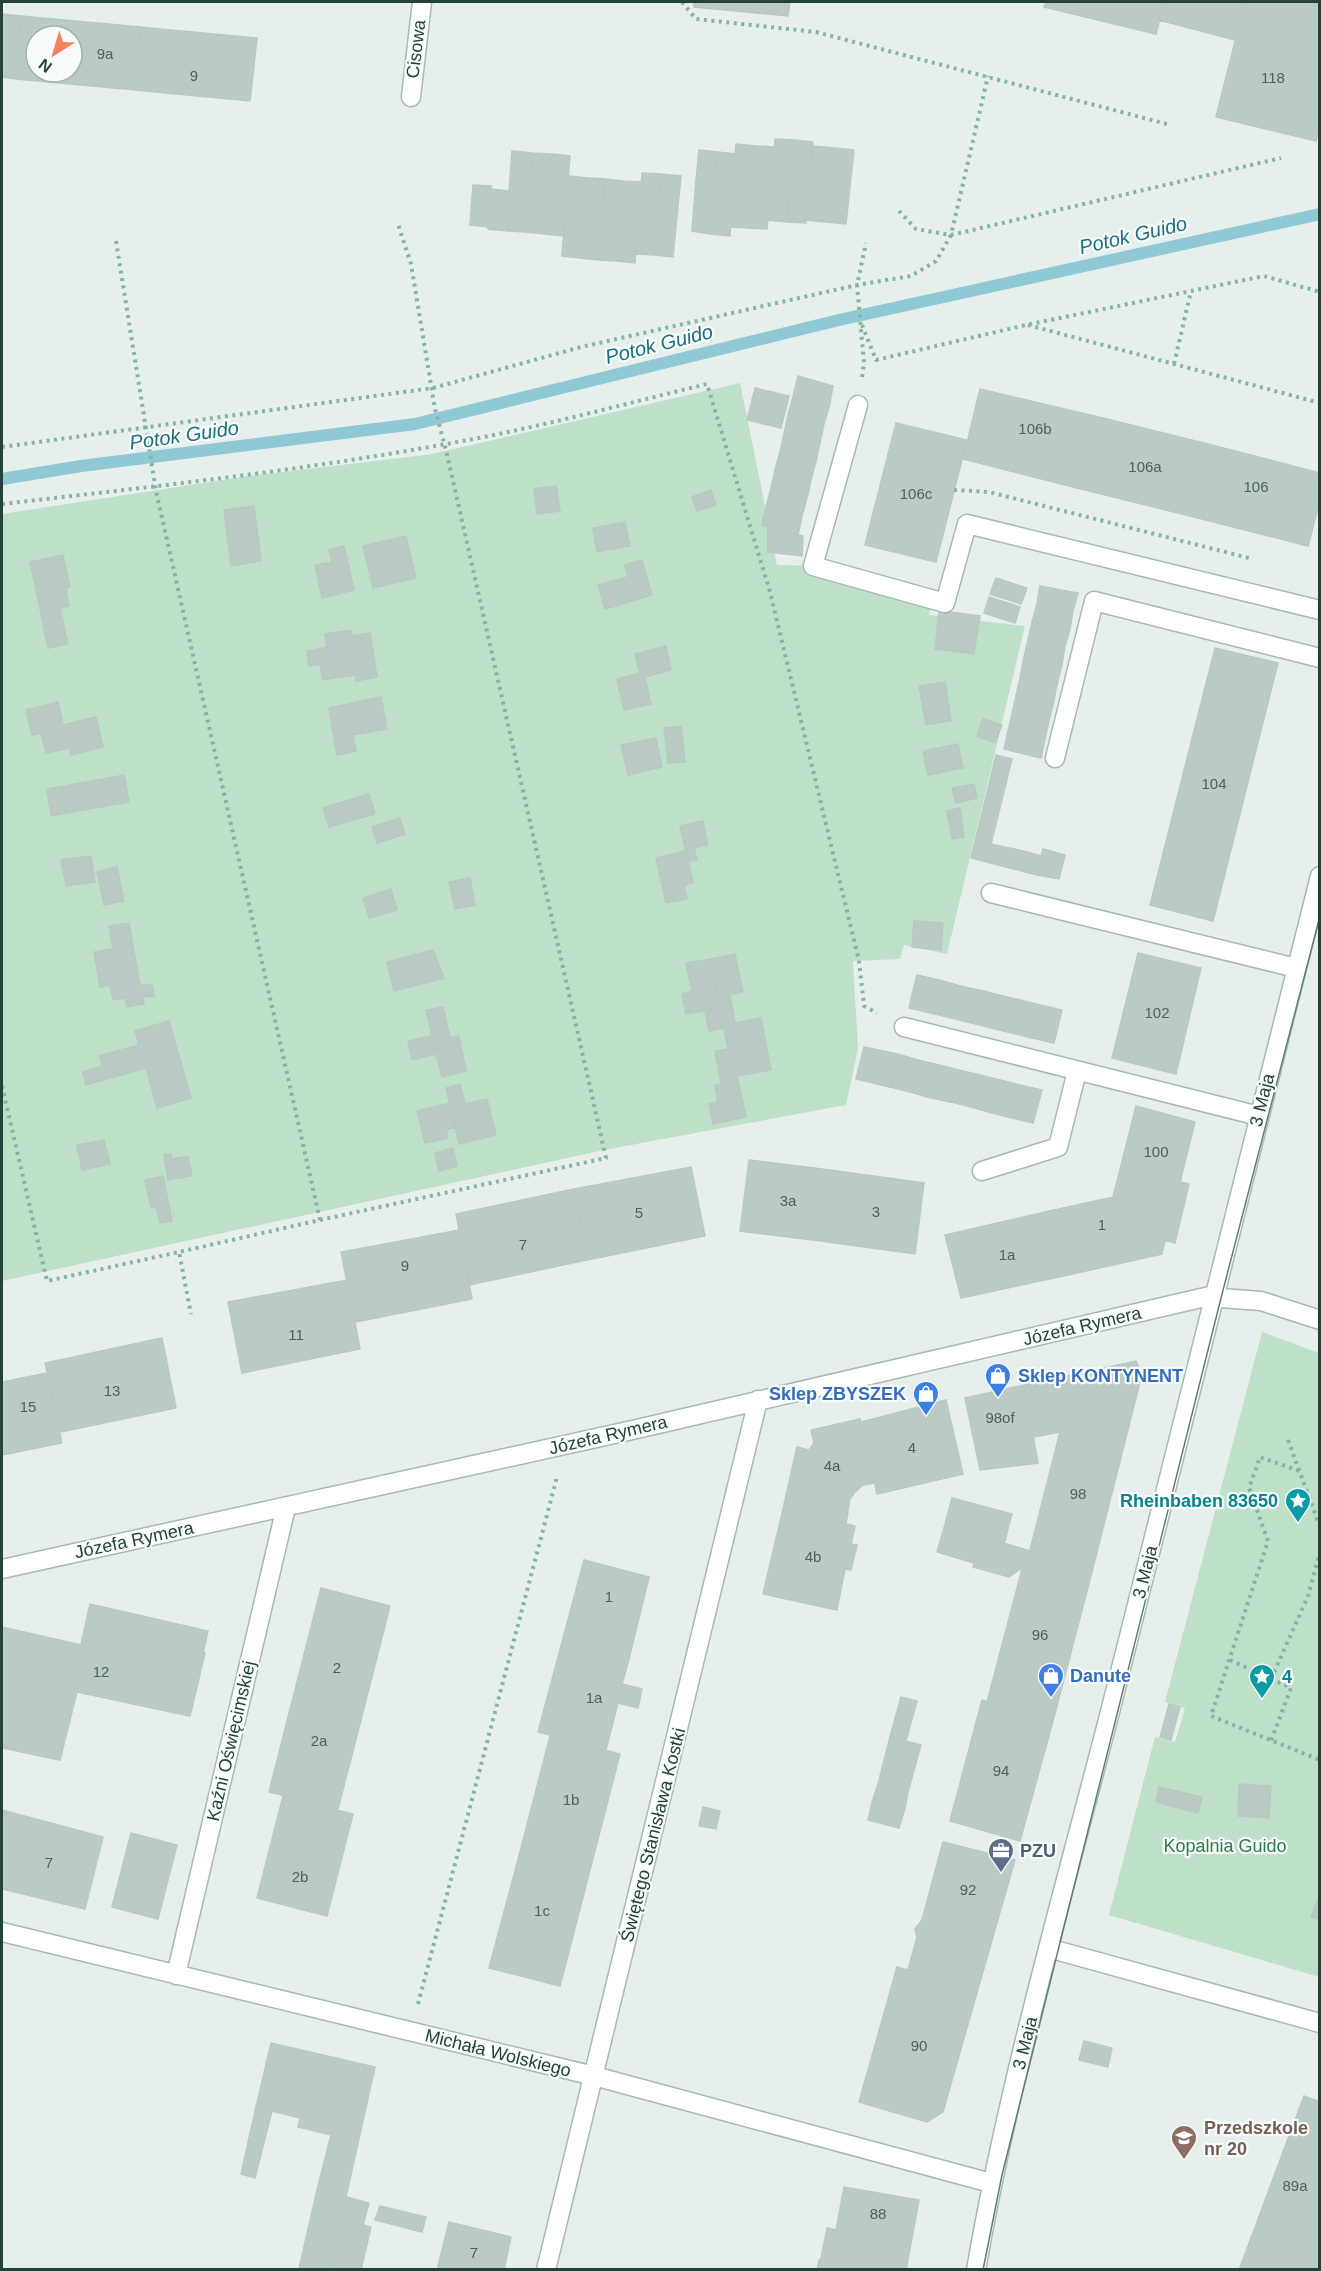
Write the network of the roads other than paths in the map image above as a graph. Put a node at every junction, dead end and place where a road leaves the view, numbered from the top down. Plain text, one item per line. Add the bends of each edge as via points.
1 (422, 2) edge
2 (411, 97) dead end
3 (858, 405) road end
4 (1320, 610) edge
5 (1320, 657) edge
6 (1055, 758) dead end
7 (1320, 876) edge
8 (992, 893) dead end
9 (1296, 968) junction
10 (904, 1027) road end
11 (1077, 1071) junction
12 (1258, 1116) junction
13 (982, 1171) dead end
14 (1214, 1295) junction
15 (1320, 1320) edge
16 (758, 1400) junction
17 (286, 1507) junction
18 (2, 1569) edge
19 (2, 1932) edge
20 (1048, 1948) junction
21 (177, 1975) junction
22 (1320, 2023) edge
23 (594, 2076) junction
24 (991, 2182) junction
25 (546, 2270) edge
26 (976, 2270) edge

1 - 2 street, Cisowa
3 - 4 street via 813,566 945,603 967,524
5 - 6 street via 1094,601
7 - 9 street, 3 Maja
8 - 9 street
9 - 12 street, 3 Maja
10 - 11 street
11 - 12 street
11 - 13 street via 1058,1147
12 - 14 street, 3 Maja
14 - 15 street via 1261,1301
14 - 16 street, Józefa Rymera
14 - 20 street, 3 Maja
16 - 17 street, Józefa Rymera
16 - 23 street, Świętego Stanisława Kostki
17 - 18 street, Józefa Rymera
17 - 21 street, Kaźni Oświęcimskiej
19 - 21 street, Michała Wolskiego
20 - 22 street
20 - 24 street, 3 Maja
21 - 23 street, Michała Wolskiego
23 - 24 street, Michała Wolskiego
23 - 25 street, Świętego Stanisława Kostki
24 - 26 street, 3 Maja

